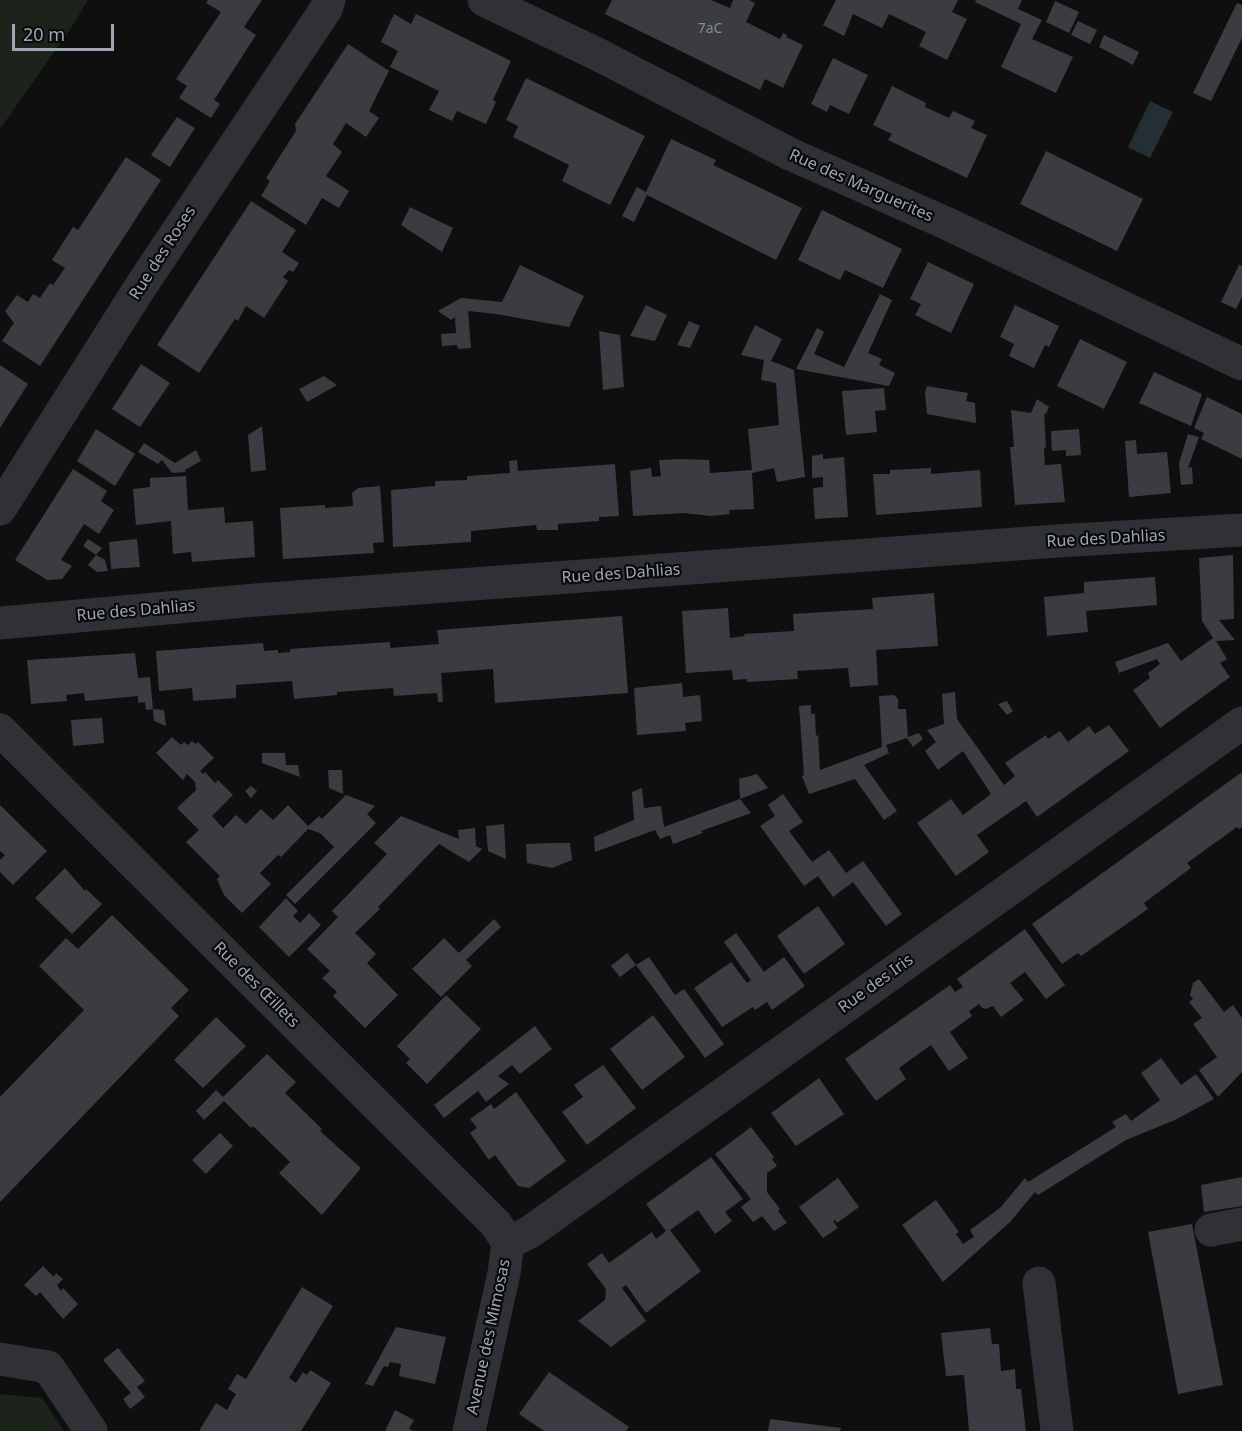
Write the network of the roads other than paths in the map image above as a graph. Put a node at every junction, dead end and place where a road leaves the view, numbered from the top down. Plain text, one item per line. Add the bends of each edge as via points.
1 (330, 0) edge
2 (484, 0) edge
3 (1242, 364) edge
4 (0, 509) edge
5 (1242, 530) edge
6 (0, 623) edge
7 (1242, 723) edge
8 (0, 730) edge
9 (508, 1243) junction
10 (1039, 1283) dead end
11 (0, 1359) edge
12 (91, 1431) edge
13 (469, 1431) edge
14 (1057, 1431) edge

1 - 4 street, Rue des Roses via 141,286
2 - 3 street, Rue des Marguerites via 790,154 948,224
5 - 6 street, Rue des Dahlias via 256,600
7 - 9 street, Rue des Iris via 530,1232
8 - 9 street, Rue des Œillets via 496,1224
9 - 13 street, Avenue des Mimosas
10 - 14 street
11 - 12 street via 48,1367

